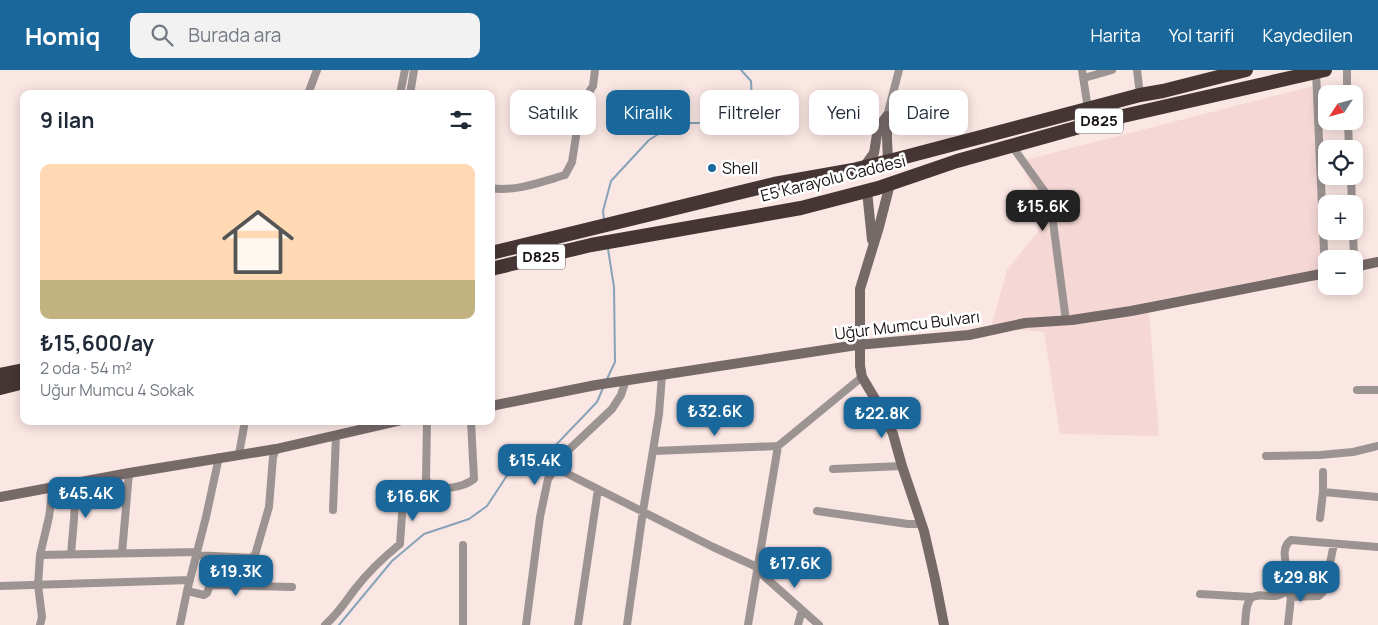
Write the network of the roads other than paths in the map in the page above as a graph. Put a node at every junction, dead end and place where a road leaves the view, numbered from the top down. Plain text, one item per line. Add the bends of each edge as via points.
1 (317, 70) edge
2 (404, 70) edge
3 (414, 70) edge
4 (595, 70) edge
5 (899, 70) edge
6 (1112, 70) edge
7 (1139, 70) edge
8 (1246, 70) edge
9 (1346, 70) edge
10 (1320, 71) edge
11 (1218, 73) edge
12 (1083, 74) edge
13 (1347, 85) edge
14 (310, 90) edge
15 (401, 90) edge
16 (411, 90) edge
17 (1140, 95) junction
18 (1088, 109) junction
19 (888, 116) junction
20 (1012, 146) junction
21 (888, 161) junction
22 (864, 167) junction
23 (890, 184) junction
24 (495, 189) edge
25 (866, 191) junction
26 (1325, 250) edge
27 (495, 252) edge
28 (870, 259) junction
29 (1378, 262) edge
30 (1363, 265) edge
31 (495, 268) edge
32 (1318, 275) edge
33 (1066, 321) junction
34 (860, 344) junction
35 (20, 371) edge
36 (0, 375) edge
37 (662, 375) junction
38 (862, 377) junction
39 (626, 380) junction
40 (20, 383) edge
41 (0, 388) edge
42 (1357, 390) dead end
43 (1378, 390) edge
44 (495, 405) edge
45 (244, 425) edge
46 (380, 425) edge
47 (427, 425) edge
48 (472, 425) edge
49 (336, 435) junction
50 (778, 446) junction
51 (1378, 446) edge
52 (276, 448) junction
53 (653, 451) junction
54 (239, 454) junction
55 (1266, 456) dead end
56 (219, 457) junction
57 (902, 466) junction
58 (556, 468) junction
59 (833, 469) dead end
60 (1323, 472) dead end
61 (129, 473) junction
62 (76, 483) junction
63 (430, 486) junction
64 (53, 488) junction
65 (598, 489) junction
66 (1323, 492) junction
67 (0, 497) edge
68 (1378, 497) edge
69 (333, 510) dead end
70 (643, 511) junction
71 (817, 511) dead end
72 (1320, 518) dead end
73 (921, 522) junction
74 (1334, 544) junction
75 (463, 545) dead end
76 (1378, 546) edge
77 (122, 553) junction
78 (197, 553) junction
79 (40, 554) junction
80 (71, 554) junction
81 (757, 568) junction
82 (190, 580) junction
83 (38, 585) junction
84 (0, 586) edge
85 (292, 587) dead end
86 (186, 591) junction
87 (1200, 594) dead end
88 (1288, 594) junction
89 (1252, 597) junction
90 (802, 610) junction
91 (40, 625) edge
92 (180, 625) edge
93 (326, 625) edge
94 (462, 625) edge
95 (526, 625) edge
96 (578, 625) edge
97 (627, 625) edge
98 (748, 625) edge
99 (798, 625) edge
100 (819, 625) edge
101 (944, 625) edge
102 (1245, 625) edge
103 (1288, 625) edge

1 - 14 street
2 - 15 street
3 - 16 street
4 - 24 street via 593,86 581,104 572,162 565,175 518,188
5 - 19 street
6 - 12 street
7 - 17 street
8 - 11 highway, E5 Karayolu Caddesi / D825
9 - 13 street
10 - 20 highway, E5 Karayolu Caddesi / D825 via 1101,121
10 - 26 street
11 - 17 highway, E5 Karayolu Caddesi / D825
12 - 18 street
17 - 18 highway, E5 Karayolu Caddesi / D825
18 - 21 highway, E5 Karayolu Caddesi / D825
19 - 21 street
19 - 22 street via 878,128 874,153
20 - 23 highway, E5 Karayolu Caddesi / D825
20 - 33 street via 1050,199
21 - 22 highway, E5 Karayolu Caddesi / D825
21 - 23 highway
22 - 25 highway
22 - 27 highway, E5 Karayolu Caddesi / D825 via 774,184
23 - 25 highway, E5 Karayolu Caddesi / D825
23 - 28 street
25 - 28 street via 872,236
25 - 31 highway, E5 Karayolu Caddesi / D825 via 801,208 592,245
28 - 34 street via 860,289
29 - 30 street
32 - 33 street, Uğur Mumcu Bulvarı
33 - 34 street, Uğur Mumcu Bulvarı via 1025,323 969,335
34 - 37 street, Uğur Mumcu Bulvarı
34 - 38 street
35 - 36 highway
37 - 39 street, Uğur Mumcu Bulvarı
37 - 53 street
38 - 50 street
38 - 57 street via 893,434
39 - 44 street, Uğur Mumcu Bulvarı
39 - 58 street via 612,409 560,458
40 - 41 highway
42 - 43 street
45 - 54 street
46 - 49 street
47 - 63 street via 426,479
48 - 63 street via 474,478 456,487
49 - 52 street
49 - 69 street
50 - 53 street
50 - 81 street
51 - 55 street via 1320,455
52 - 54 street
52 - 78 street via 269,508 255,555 251,558
53 - 70 street
54 - 56 street
56 - 61 street
56 - 78 street
57 - 59 street
57 - 73 street
58 - 65 street
58 - 95 street via 548,479 540,517
60 - 66 street
61 - 62 street
61 - 77 street
62 - 64 street
62 - 80 street
63 - 93 street via 403,500 400,544 386,555
64 - 67 street
64 - 79 street
65 - 70 street
65 - 96 street
66 - 68 street
66 - 72 street
70 - 81 street
70 - 97 street
71 - 73 street via 908,524
73 - 101 street
74 - 76 street
74 - 88 street via 1324,591 1319,596
74 - 88 street via 1288,541 1284,550 1290,580
75 - 94 street
77 - 78 street
77 - 80 street
78 - 82 street
79 - 80 street
79 - 83 street
81 - 90 street
81 - 98 street
82 - 83 street
82 - 86 street
83 - 84 street
83 - 91 street
85 - 86 street via 210,585 204,595
86 - 92 street
87 - 89 street
88 - 89 street
88 - 103 street
89 - 102 street
90 - 99 street
90 - 100 street

